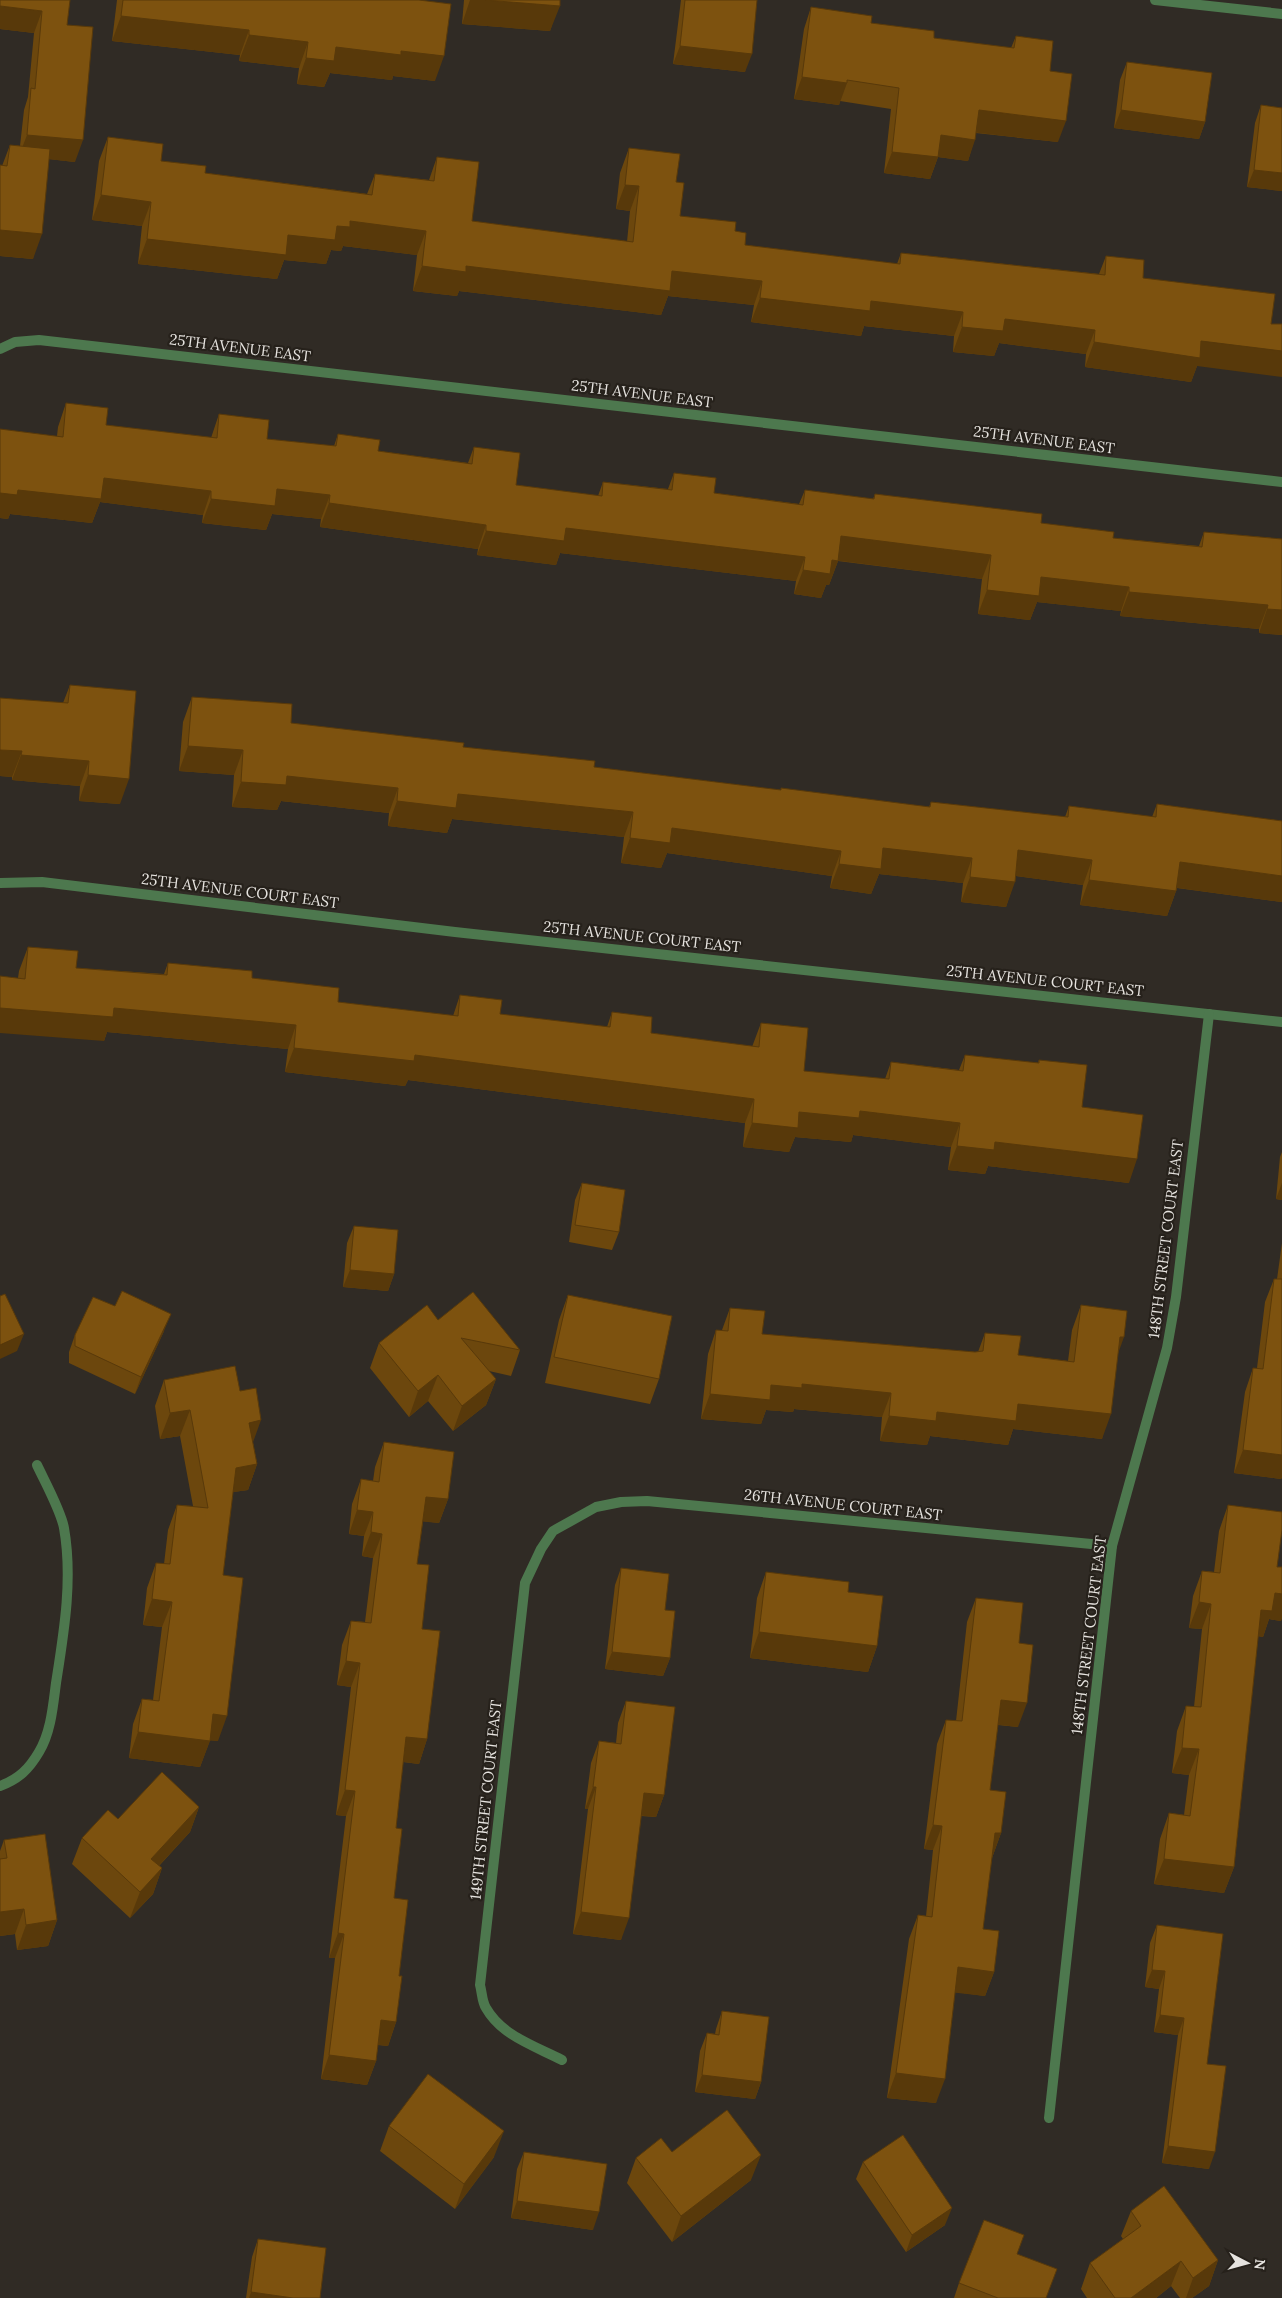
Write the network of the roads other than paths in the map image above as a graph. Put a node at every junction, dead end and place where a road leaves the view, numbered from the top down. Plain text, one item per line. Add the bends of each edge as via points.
1 (1155, 0) edge
2 (1282, 14) edge
3 (0, 349) edge
4 (1282, 482) edge
5 (0, 883) edge
6 (1209, 1014) junction
7 (1282, 1022) edge
8 (37, 1465) dead end
9 (574, 1519) joint
10 (1112, 1546) junction
11 (0, 1786) edge
12 (562, 2060) dead end
13 (1049, 2118) dead end

1 - 2 street
3 - 4 street, 25TH AVENUE EAST via 15,342 39,340
5 - 6 street, 25TH AVENUE COURT EAST via 42,882 465,933
6 - 7 street, 25TH AVENUE COURT EAST
6 - 10 street, 148TH STREET COURT EAST via 1167,1348
8 - 11 street via 64,1526 68,1572 64,1629 49,1728 40,1751 26,1771
9 - 10 street, 26TH AVENUE COURT EAST via 596,1507 647,1501
9 - 12 street, 149TH STREET COURT EAST via 553,1531 525,1582 480,1985 485,2007 500,2027
10 - 13 street, 148TH STREET COURT EAST

